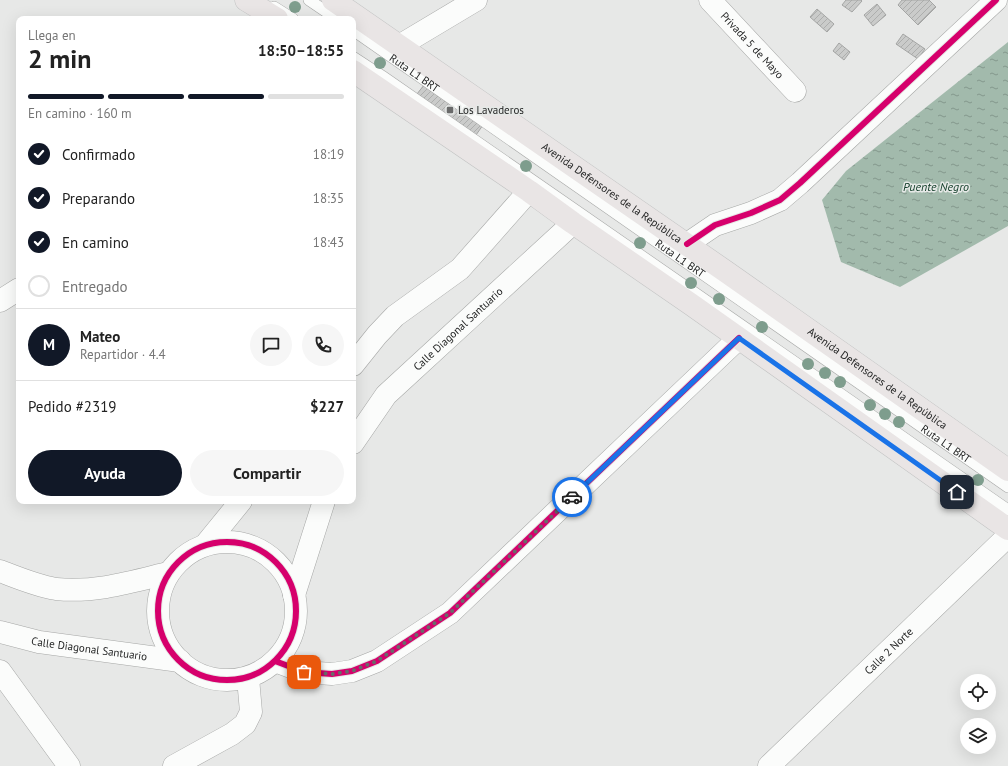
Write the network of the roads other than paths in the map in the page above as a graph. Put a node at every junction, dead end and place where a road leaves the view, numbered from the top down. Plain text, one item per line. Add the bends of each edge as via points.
1 (246, 0) edge
2 (264, 0) edge
3 (309, 0) edge
4 (333, 0) edge
5 (476, 0) edge
6 (710, 0) edge
7 (996, 0) edge
8 (272, 16) edge
9 (288, 16) edge
10 (333, 16) edge
11 (356, 16) edge
12 (356, 16) edge
13 (356, 32) edge
14 (399, 46) junction
15 (356, 72) edge
16 (356, 73) edge
17 (795, 91) dead end
18 (529, 191) junction
19 (573, 223) junction
20 (686, 244) junction
21 (16, 291) edge
22 (0, 301) edge
23 (739, 338) junction
24 (356, 361) edge
25 (356, 439) edge
26 (1008, 470) edge
27 (1008, 487) edge
28 (239, 504) edge
29 (323, 504) edge
30 (1008, 510) edge
31 (1008, 529) edge
32 (1008, 536) edge
33 (206, 544) junction
34 (0, 571) edge
35 (168, 573) junction
36 (294, 595) junction
37 (0, 632) edge
38 (275, 661) junction
39 (180, 662) junction
40 (0, 672) edge
41 (248, 678) junction
42 (783, 762) edge
43 (69, 766) edge
44 (174, 766) edge

1 - 8 main road
2 - 9 lane
3 - 10 lane
4 - 12 main road, Avenida Defensores de la República
5 - 14 street
6 - 17 street, Privada 5 de Mayo
7 - 20 street via 780,200 751,214 715,225
11 - 14 main road, Avenida Defensores de la República
13 - 27 lane, Ruta L1 BRT
14 - 20 main road, Avenida Defensores de la República
15 - 30 lane, Ruta L1 BRT via 395,85
16 - 18 main road
18 - 19 main road
18 - 24 street via 460,269 395,316
19 - 23 main road
19 - 25 street, Calle Diagonal Santuario via 386,395
20 - 26 main road, Avenida Defensores de la República
21 - 22 street
23 - 31 main road
23 - 38 street via 450,613 377,661 352,671 332,674 304,672
28 - 33 street
29 - 36 street
32 - 42 street, Calle 2 Norte
33 - 35 street via 191,551
33 - 36 street via 228,541 250,546 264,553 285,574
34 - 35 street via 28,582 55,589 73,590 94,590
35 - 39 street via 160,591 157,610 160,629 168,647
36 - 38 street via 294,630 286,647
37 - 39 street, Calle Diagonal Santuario via 39,642
38 - 41 street
39 - 41 street via 198,673 218,679
40 - 43 street
41 - 44 street via 251,712 245,724

